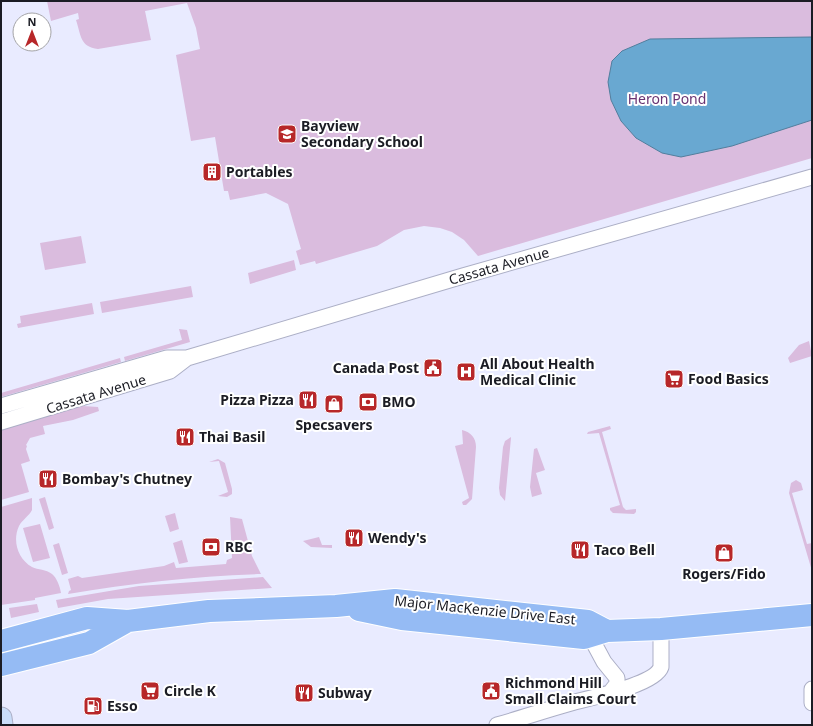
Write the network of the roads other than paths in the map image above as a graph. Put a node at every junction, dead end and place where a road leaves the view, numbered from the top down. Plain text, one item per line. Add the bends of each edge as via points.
1 (812, 177) edge
2 (187, 358) junction
3 (1, 406) edge
4 (1, 422) edge
5 (812, 615) edge
6 (128, 621) junction
7 (661, 630) junction
8 (599, 633) junction
9 (1, 641) edge
10 (1, 665) edge
11 (812, 689) edge
12 (609, 694) junction
13 (812, 703) edge
14 (1, 718) edge
15 (2, 725) edge
16 (497, 725) edge

1 - 2 street, Cassata Avenue
2 - 3 street, Cassata Avenue via 167,358
2 - 4 street, Cassata Avenue via 170,371
5 - 7 main road, Major MacKenzie Drive East
6 - 8 main road, Major MacKenzie Drive East via 208,611 336,606 395,600 588,621
6 - 9 main road, Major MacKenzie Drive East via 87,618
6 - 10 main road, Major MacKenzie Drive East via 89,643
7 - 8 main road, Major MacKenzie Drive East
7 - 12 street via 660,671 647,680
8 - 12 street via 604,662 617,678 617,684
11 - 13 street
12 - 16 street
14 - 15 main road

